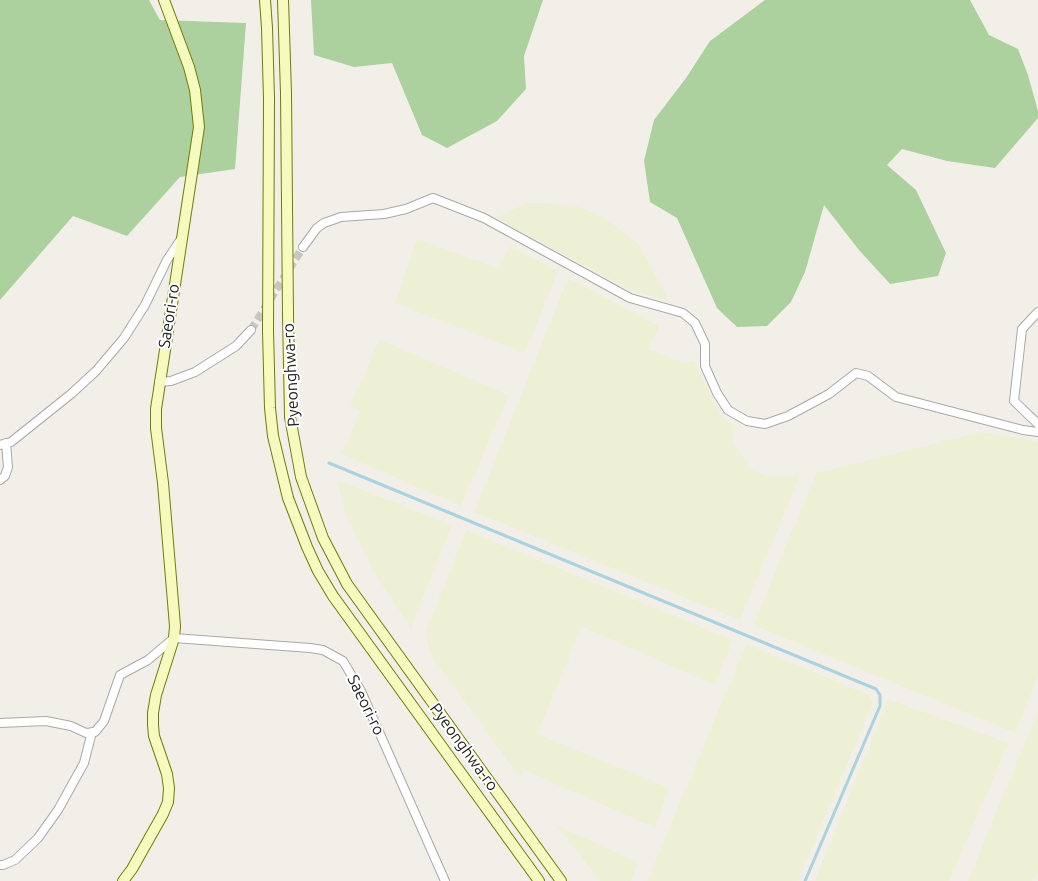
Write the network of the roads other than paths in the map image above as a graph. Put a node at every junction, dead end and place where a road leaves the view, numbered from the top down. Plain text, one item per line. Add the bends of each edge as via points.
1 (164, 0) edge
2 (265, 0) edge
3 (283, 0) edge
4 (182, 238) junction
5 (303, 247) tunnel mouth
6 (1038, 312) edge
7 (252, 330) tunnel mouth
8 (159, 382) junction
9 (1038, 424) edge
10 (1038, 432) edge
11 (3, 444) edge
12 (0, 480) edge
13 (174, 638) junction
14 (0, 723) edge
15 (92, 732) junction
16 (0, 865) edge
17 (123, 881) edge
18 (445, 881) edge
19 (539, 881) edge
20 (561, 881) edge

1 - 4 main road, Saeori-ro via 189,67 198,109 198,141
2 - 19 main road, Pyeonghwa-ro via 269,98 270,408 273,436 288,498 318,571 333,596
3 - 20 main road, Pyeonghwa-ro via 290,417 301,477 323,538 347,584
4 - 8 main road, Saeori-ro
4 - 11 street via 146,305 96,371 11,442
5 - 10 street via 324,223 341,217 406,209 433,198 484,218 630,298 683,313 695,323 704,344 705,366 717,393 728,410 747,421 765,424 788,416 829,394 856,372 868,376 896,398
6 - 9 street via 1022,330 1014,401
7 - 8 street via 236,346 195,372
8 - 13 main road, Saeori-ro via 156,428
11 - 12 street via 8,467
13 - 15 street via 148,660 120,675 104,721
13 - 17 main road, Saeori-ro via 153,713 154,736 169,788 168,802
13 - 18 street, Saeori-ro via 310,648 323,650 343,661 361,691
14 - 15 street via 46,721
15 - 16 street via 84,763 58,810 38,838 15,860

